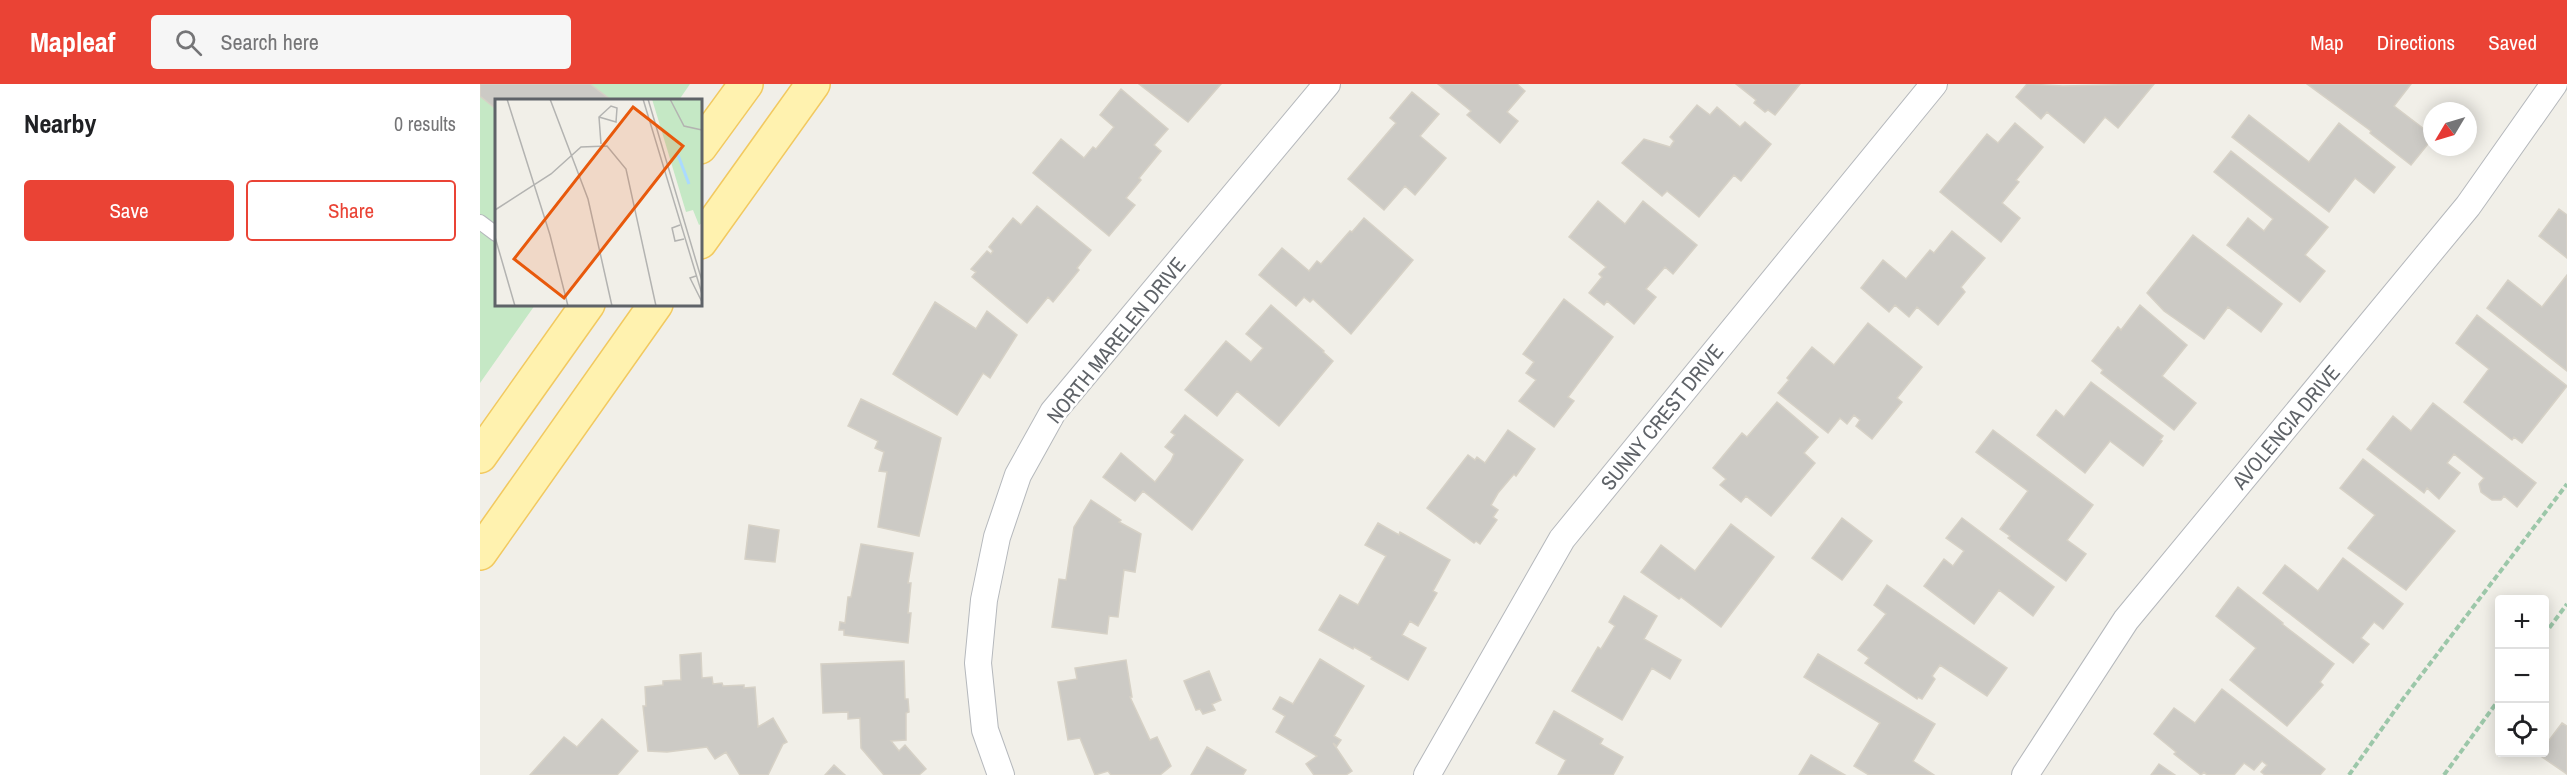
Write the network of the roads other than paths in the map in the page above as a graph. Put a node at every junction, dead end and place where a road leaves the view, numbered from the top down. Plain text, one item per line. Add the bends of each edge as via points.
1 (746, 84) edge
2 (813, 84) edge
3 (1327, 84) edge
4 (1934, 84) edge
5 (2554, 84) edge
6 (702, 144) edge
7 (480, 222) edge
8 (495, 233) edge
9 (702, 240) edge
10 (587, 306) edge
11 (655, 306) edge
12 (480, 456) edge
13 (480, 553) edge
14 (1001, 775) edge
15 (1427, 775) edge
16 (2025, 775) edge

1 - 6 main road
2 - 9 main road
3 - 14 street, NORTH MARELEN DRIVE via 1053,412 1018,475 997,537 984,600 978,663 985,730
4 - 15 street, SUNNY CREST DRIVE via 1562,539
5 - 16 street, AVOLENCIA DRIVE via 2468,206 2126,620
7 - 8 lane
10 - 12 main road
11 - 13 main road

